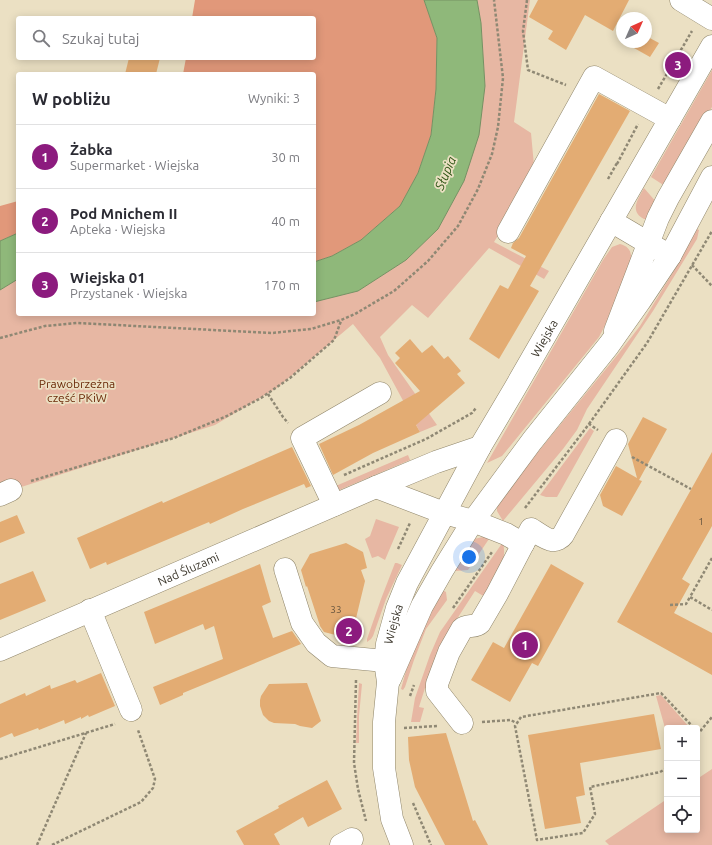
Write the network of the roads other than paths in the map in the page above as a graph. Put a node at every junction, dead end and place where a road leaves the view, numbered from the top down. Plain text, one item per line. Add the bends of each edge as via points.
1 (681, 0) edge
2 (712, 19) edge
3 (712, 46) edge
4 (670, 119) junction
5 (712, 121) edge
6 (712, 177) edge
7 (611, 221) junction
8 (508, 232) dead end
9 (648, 244) junction
10 (670, 256) junction
11 (609, 345) junction
12 (380, 393) dead end
13 (616, 440) dead end
14 (480, 447) junction
15 (376, 487) junction
16 (334, 505) junction
17 (444, 513) junction
18 (474, 521) junction
19 (523, 544) junction
20 (285, 569) dead end
21 (90, 610) junction
22 (0, 650) edge
23 (387, 671) junction
24 (133, 714) road end
25 (462, 724) dead end
26 (402, 845) edge

1 - 2 main road
3 - 4 main road, Wiejska
4 - 7 main road, Wiejska
4 - 8 main road via 594,77
5 - 9 main road via 668,198
6 - 10 main road, Wiejska
7 - 9 main road
7 - 14 main road, Wiejska
9 - 10 main road
9 - 11 main road
10 - 11 main road, Wiejska
11 - 18 main road, Wiejska via 532,441
12 - 16 main road via 302,438
13 - 19 main road via 563,535 552,541 531,529
14 - 15 main road, Nad Śluzami
14 - 17 main road, Wiejska
15 - 16 main road, Nad Śluzami
15 - 17 main road
16 - 21 main road, Nad Śluzami
17 - 18 main road
17 - 23 main road, Wiejska via 407,583 397,608 387,644
18 - 19 main road
18 - 23 main road, Wiejska via 442,571
19 - 25 main road via 480,623 462,629 448,652 437,684 438,691
20 - 23 main road via 302,623 316,643 332,656 358,659
21 - 22 main road, Nad Śluzami
21 - 24 main road
23 - 26 main road via 384,768 392,819

